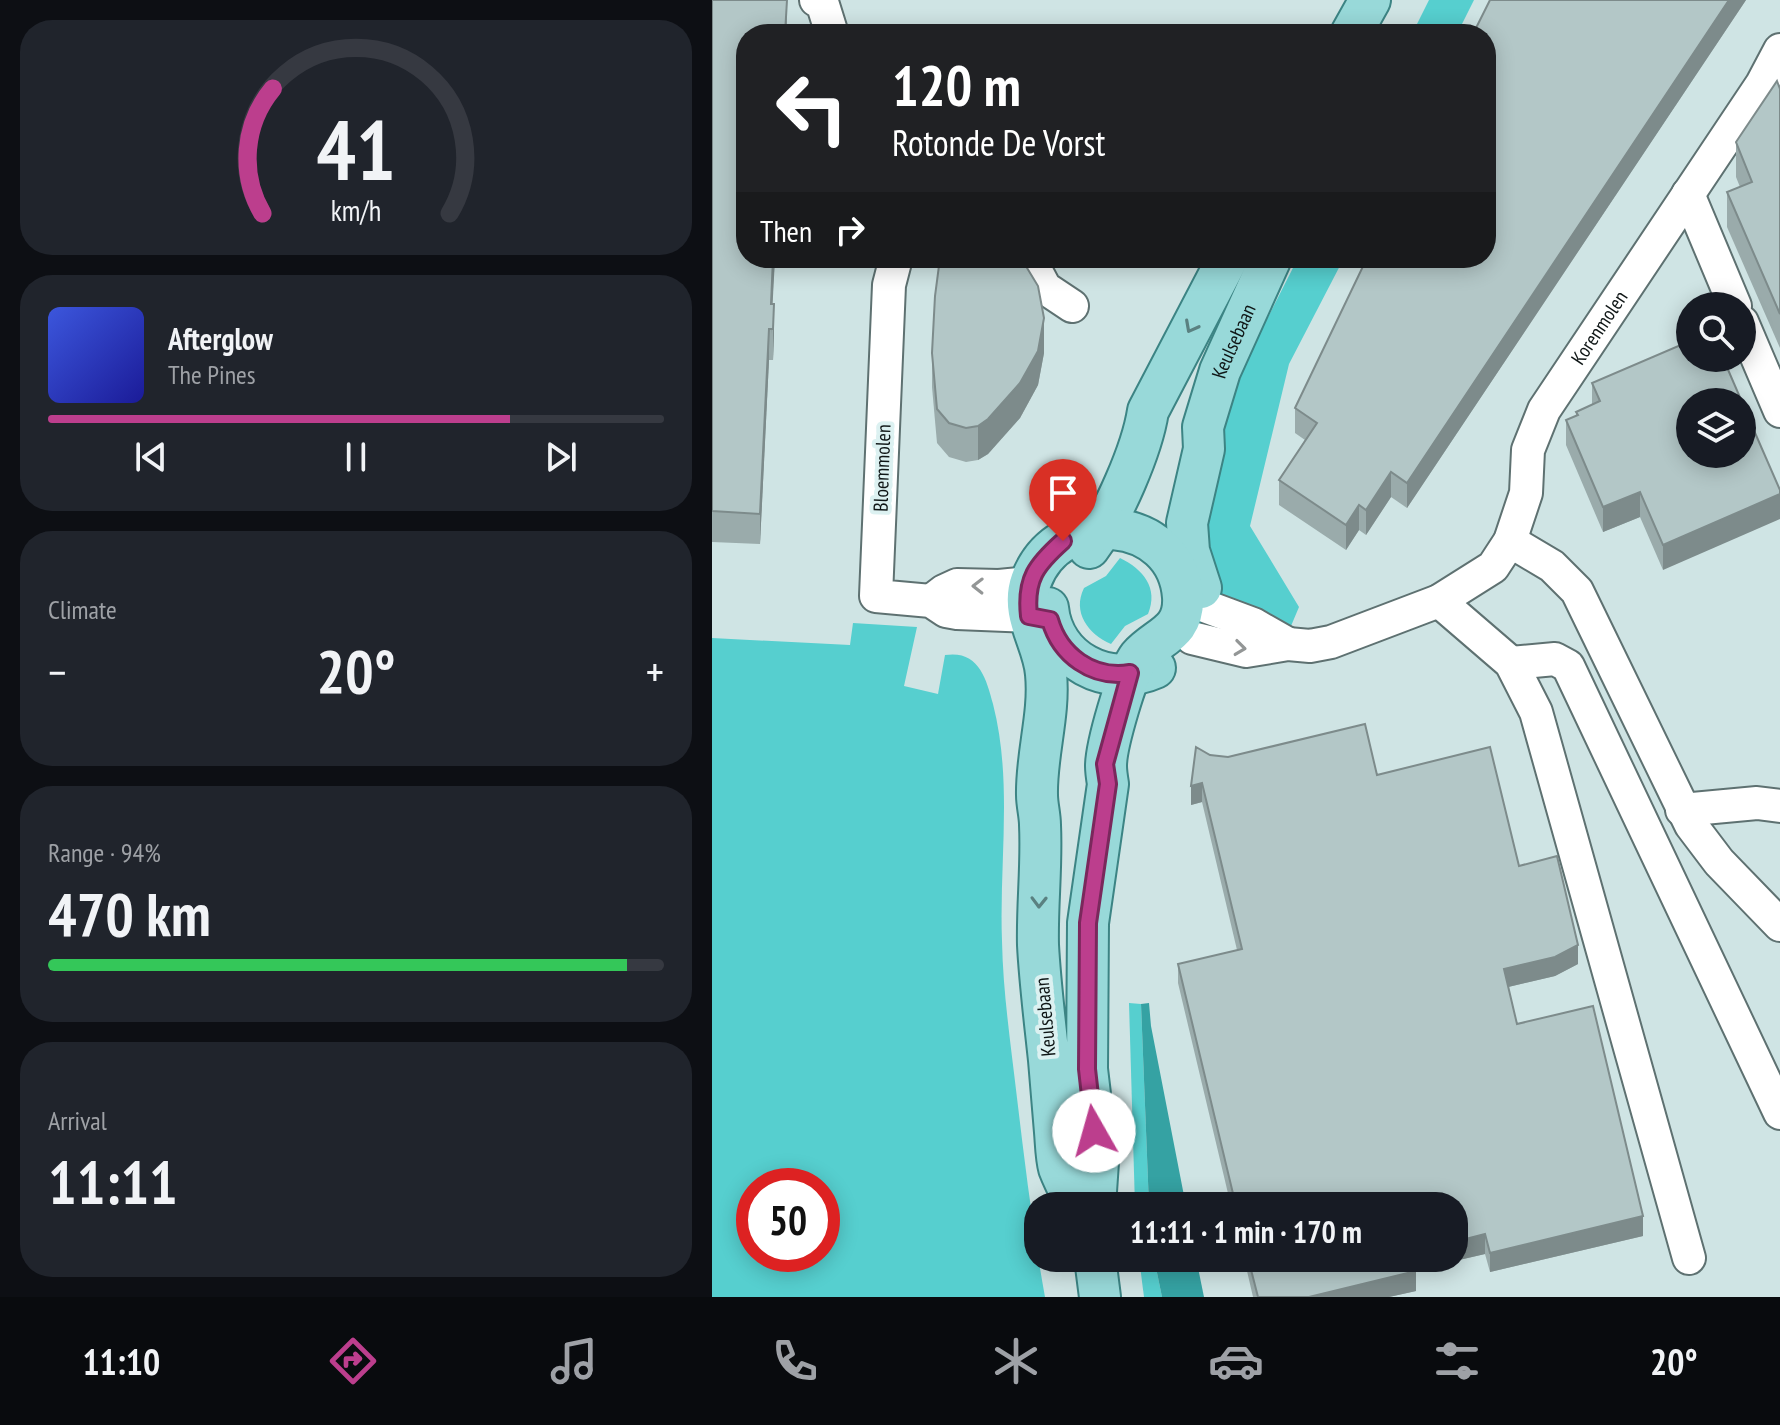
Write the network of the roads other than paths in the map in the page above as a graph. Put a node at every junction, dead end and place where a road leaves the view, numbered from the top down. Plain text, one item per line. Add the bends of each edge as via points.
1 (816, 0) edge
2 (1370, 0) edge
3 (1400, 0) edge
4 (829, 24) edge
5 (1357, 24) edge
6 (1387, 24) edge
7 (1780, 50) edge
8 (1688, 194) junction
9 (890, 268) edge
10 (1034, 268) edge
11 (1223, 268) edge
12 (1266, 268) edge
13 (1729, 292) edge
14 (1072, 306) dead end
15 (1756, 355) edge
16 (1780, 411) edge
17 (1092, 530) junction
18 (1510, 541) junction
19 (1177, 552) junction
20 (1439, 601) junction
21 (1192, 614) junction
22 (1044, 626) junction
23 (1511, 663) junction
24 (1139, 672) junction
25 (1780, 806) edge
26 (1682, 810) junction
27 (1780, 925) edge
28 (1780, 1113) edge
29 (1070, 1192) edge
30 (1096, 1192) edge
31 (1689, 1258) dead end
32 (1097, 1272) edge
33 (1100, 1297) edge

1 - 4 street via 822,2
2 - 5 main road
3 - 6 main road
7 - 8 street, Korenmolen
8 - 13 street
8 - 18 street, Korenmolen via 1544,410 1528,450 1526,493
9 - 22 street, Bloemmolen via 876,596 931,601 957,585 999,586
10 - 14 street via 1045,288
11 -> 17 main road, Keulsebaan via 1148,411 1131,424 1090,518
12 - 19 main road, Keulsebaan via 1220,371 1203,427 1189,447 1170,512
15 - 16 street
17 - 19 main road via 1133,533
17 - 22 main road via 1063,541 1038,565
18 - 20 street, Korenmolen via 1493,567
18 - 26 street via 1552,566 1577,591
19 - 21 main road via 1179,579
20 - 21 street, Korenmolen via 1331,642 1246,651
20 - 23 street
21 - 24 main road via 1181,614 1173,630 1143,654
22 - 24 main road via 1079,663 1119,675
22 -> 29 main road, Keulsebaan via 1038,945 1058,1166
23 - 28 street via 1555,659 1568,666
23 - 31 street via 1536,712
24 - 30 main road, Keulsebaan via 1120,767 1108,784 1088,923 1087,1069 1098,1162
25 - 26 street
26 - 27 street via 1708,850
32 - 33 main road

